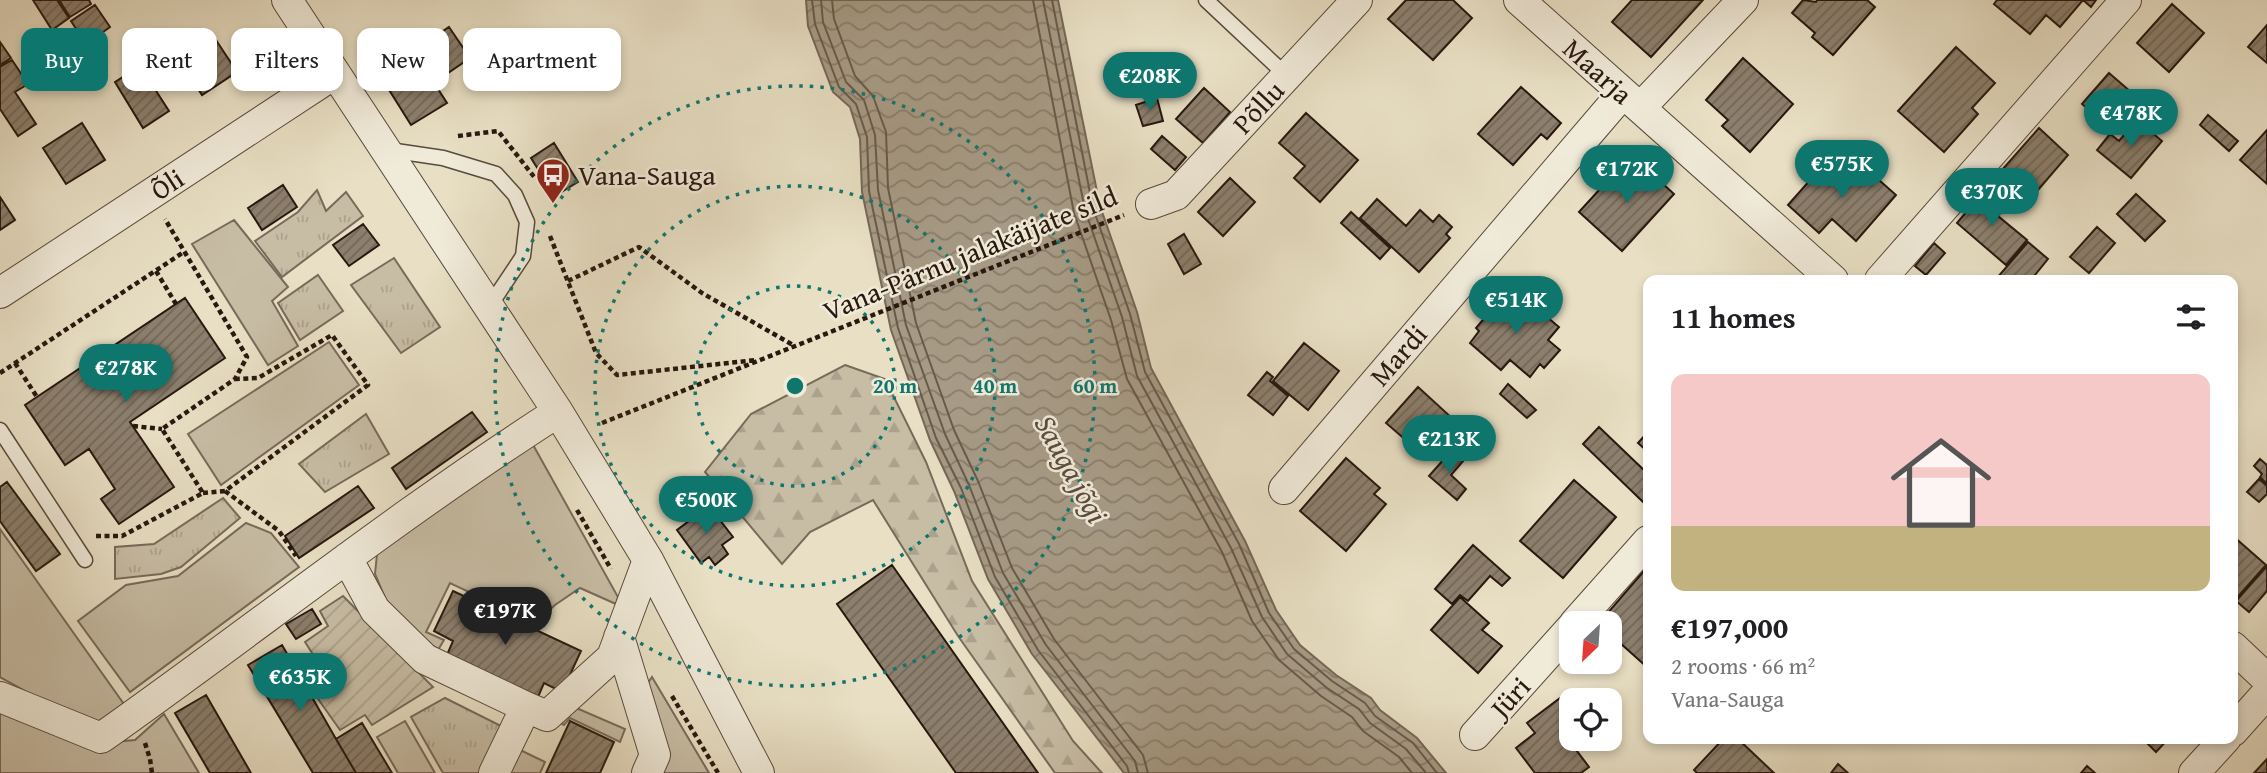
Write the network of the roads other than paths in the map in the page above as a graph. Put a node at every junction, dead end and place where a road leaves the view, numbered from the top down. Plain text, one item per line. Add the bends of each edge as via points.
1 (287, 0) edge
2 (1206, 0) edge
3 (1357, 0) edge
4 (1520, 0) edge
5 (1743, 0) edge
6 (2126, 0) edge
7 (305, 28) edge
8 (1287, 76) junction
9 (343, 87) edge
10 (308, 91) edge
11 (1631, 101) junction
12 (385, 150) junction
13 (1151, 204) road end
14 (1827, 275) edge
15 (1884, 275) edge
16 (0, 293) edge
17 (489, 307) junction
18 (565, 424) junction
19 (0, 430) edge
20 (1284, 489) dead end
21 (1643, 547) edge
22 (347, 558) junction
23 (85, 560) dead end
24 (648, 560) junction
25 (1586, 611) edge
26 (619, 637) junction
27 (1559, 641) edge
28 (2238, 653) edge
29 (2267, 679) edge
30 (2267, 693) edge
31 (0, 697) edge
32 (526, 707) junction
33 (2238, 725) edge
34 (1475, 735) dead end
35 (2221, 744) edge
36 (494, 773) edge
37 (647, 773) edge
38 (759, 773) edge
39 (2194, 773) edge

1 - 7 street
2 - 8 lane
3 - 8 street, Põllu
4 - 11 street, Maarja
5 - 11 street, Mardi
6 - 15 street
8 - 13 street, Põllu via 1176,195
9 - 12 street
10 - 16 street, Õli
11 - 14 street, Maarja
11 - 20 street, Mardi
12 - 17 street
12 - 17 lane via 443,158 496,174 515,195 527,222 523,256
17 - 18 street
18 - 22 street
18 - 24 street
19 - 23 lane
21 - 25 street
22 - 31 street via 101,738
22 - 32 street via 375,610 425,659
24 - 26 street
24 - 38 street
26 - 32 street via 612,657 547,716
26 - 37 street via 655,755
27 - 34 street, Jüri
28 - 29 street
30 - 33 street
32 - 36 street
35 - 39 street

